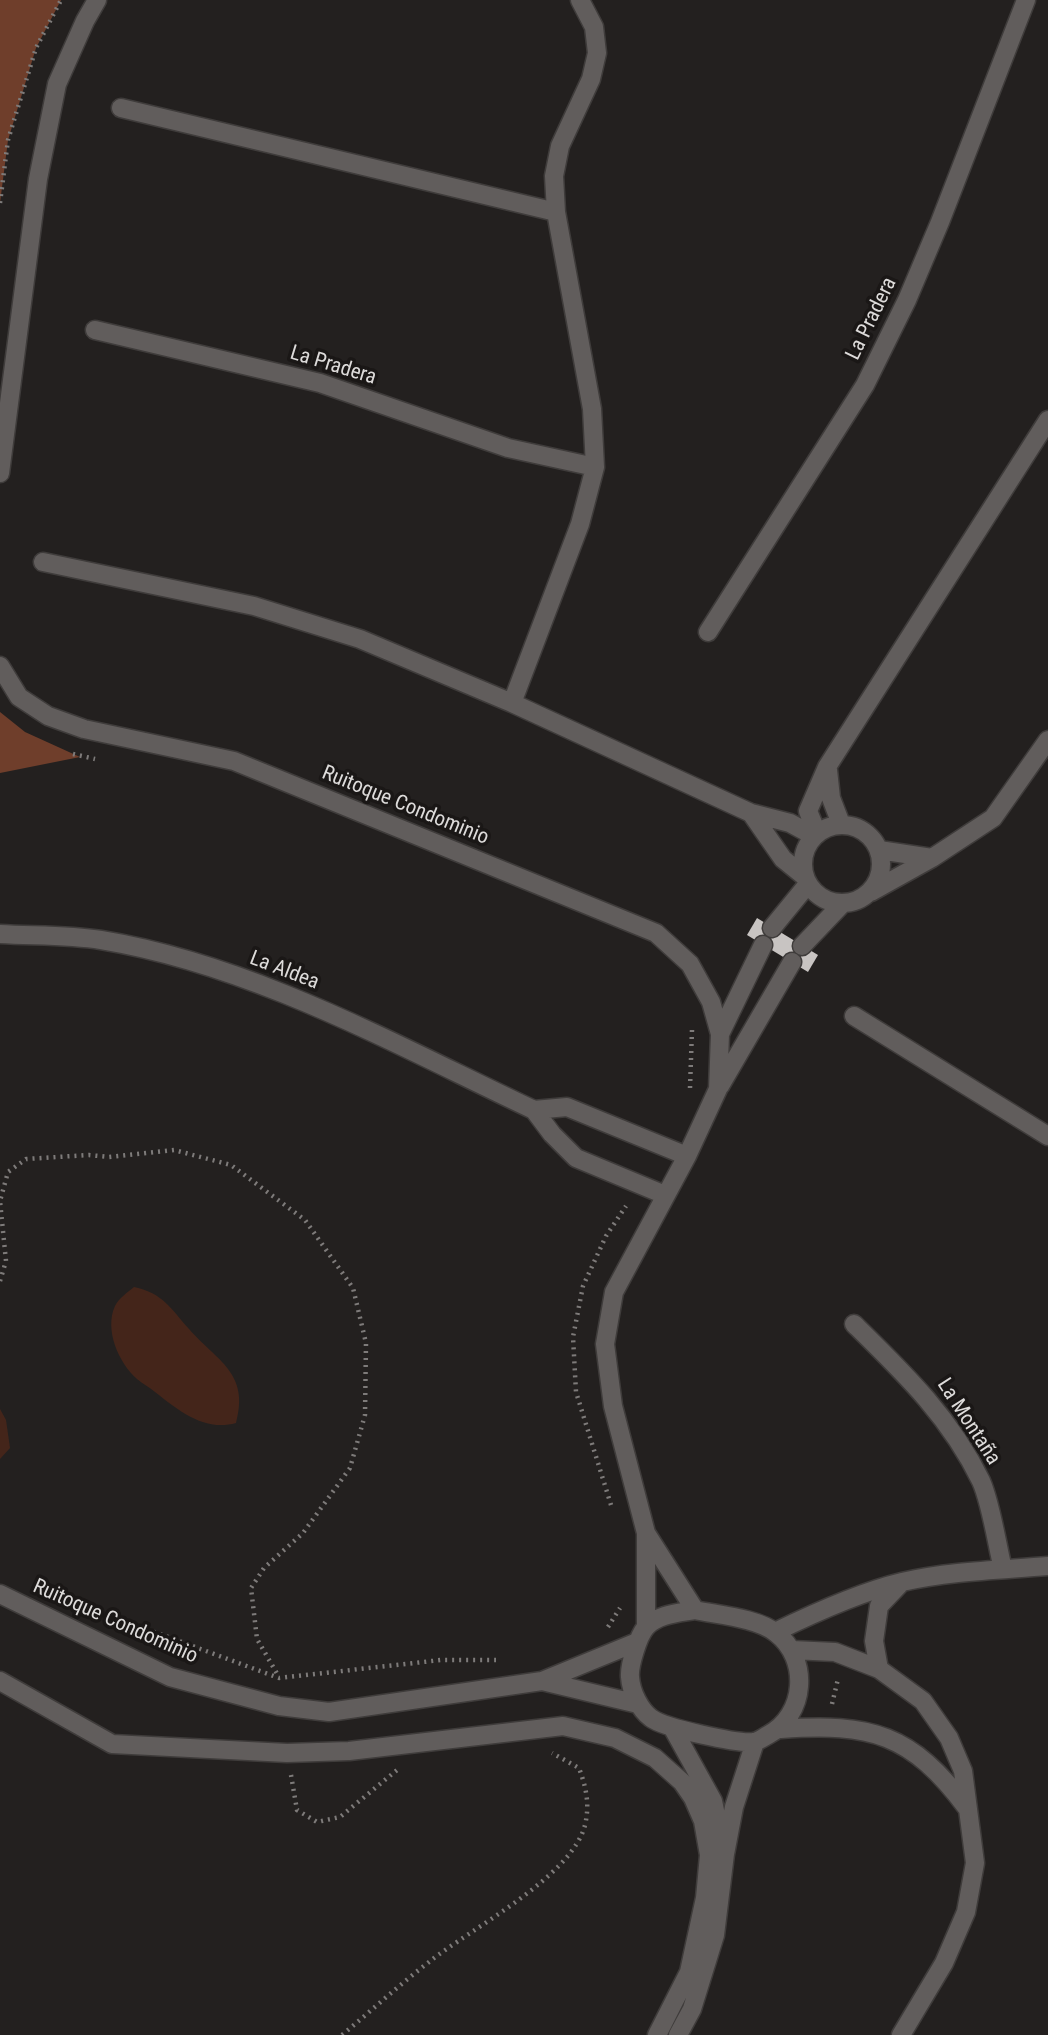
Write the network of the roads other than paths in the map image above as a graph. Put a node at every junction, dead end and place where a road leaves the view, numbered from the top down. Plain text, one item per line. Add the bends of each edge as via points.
1 (97, 0) edge
2 (580, 0) edge
3 (1026, 0) edge
4 (121, 108) dead end
5 (556, 212) junction
6 (95, 330) dead end
7 (1048, 420) edge
8 (595, 467) junction
9 (0, 473) edge
10 (43, 562) dead end
11 (708, 632) dead end
12 (0, 666) edge
13 (19, 697) junction
14 (0, 698) edge
15 (512, 703) junction
16 (1048, 740) edge
17 (827, 766) junction
18 (751, 813) junction
19 (841, 824) junction
20 (815, 834) junction
21 (879, 850) junction
22 (932, 858) junction
23 (806, 880) junction
24 (868, 894) junction
25 (842, 903) junction
26 (772, 928) dead end
27 (0, 934) edge
28 (763, 945) dead end
29 (802, 946) dead end
30 (792, 962) dead end
31 (854, 1016) dead end
32 (720, 1034) junction
33 (718, 1089) junction
34 (534, 1110) junction
35 (1048, 1136) edge
36 (687, 1156) junction
37 (665, 1195) junction
38 (854, 1324) dead end
39 (646, 1533) junction
40 (1048, 1566) edge
41 (1003, 1569) junction
42 (901, 1582) junction
43 (0, 1594) edge
44 (695, 1610) junction
45 (775, 1632) junction
46 (642, 1634) junction
47 (792, 1650) junction
48 (879, 1669) junction
49 (0, 1681) edge
50 (542, 1681) junction
51 (638, 1704) junction
52 (672, 1727) junction
53 (781, 1728) junction
54 (755, 1742) junction
55 (967, 1808) junction
56 (725, 1854) junction
57 (657, 2035) edge
58 (678, 2035) edge
59 (901, 2035) edge

1 - 9 street via 57,85 38,179
2 - 5 street via 594,27 597,53 591,79 561,146 554,176
3 - 11 street, La Pradera via 940,222 877,361
4 - 5 street
5 - 8 street via 592,409
6 - 8 street, La Pradera via 320,383 508,448
7 - 17 street
8 - 15 street via 580,524
10 - 15 street via 254,606 360,639
12 - 13 street, Ruitoque Condominio
13 - 14 street
13 - 32 street, Ruitoque Condominio via 48,716 84,729 234,761 656,933 690,964 711,1002
15 - 18 street
16 - 22 street via 993,818
17 - 19 street via 831,798
17 - 20 street via 808,811
18 - 20 street
18 - 23 street via 783,859
19 - 20 street
19 - 21 street via 864,831
20 - 23 street via 804,855
21 - 22 street
21 - 24 street via 880,873
22 - 24 street
23 - 25 street via 817,895
23 - 26 street
24 - 25 street
25 - 29 street
27 - 34 street, La Aldea via 100,940 188,960 304,1002
28 - 32 street, Ruitoque Condominio
30 - 33 street, Ruitoque Condominio
31 - 35 street
32 - 33 street, Ruitoque Condominio
33 - 36 street, Ruitoque Condominio
34 - 36 street, La Aldea via 567,1107
34 - 37 street, La Aldea via 576,1158
36 - 37 street, Ruitoque Condominio
37 - 39 street, Ruitoque Condominio via 614,1292 605,1344 613,1406
38 - 41 street, La Montaña via 913,1381 952,1431 982,1484
39 - 44 street, Ruitoque Condominio
39 - 46 street, Ruitoque Condominio
40 - 41 street
41 - 42 street
42 - 45 street via 813,1613
42 - 48 street via 879,1606 874,1641
43 - 50 street, Ruitoque Condominio via 170,1676 279,1706 329,1712
44 - 45 street, Ruitoque Condominio via 745,1620
44 - 46 street, Ruitoque Condominio via 666,1615
45 - 47 street, Ruitoque Condominio
46 - 50 street, Ruitoque Condominio
46 - 51 street, Ruitoque Condominio via 629,1676
47 - 48 street via 835,1652
47 - 53 street, Ruitoque Condominio via 801,1686 795,1709
48 - 55 street via 923,1701 949,1738 963,1771
49 - 57 street via 112,1744 287,1753 349,1751 564,1726 615,1738 655,1758 693,1798 709,1855 689,1972
50 - 51 street, Ruitoque Condominio
51 - 52 street, Ruitoque Condominio via 652,1719
52 - 54 street, Ruitoque Condominio
52 - 56 street, Ruitoque Condominio via 713,1801
53 - 54 street
53 - 55 street via 847,1727 884,1737 918,1753
54 - 56 street
55 - 59 street via 975,1863 966,1912 944,1963
56 - 58 street via 715,1935 692,2009

